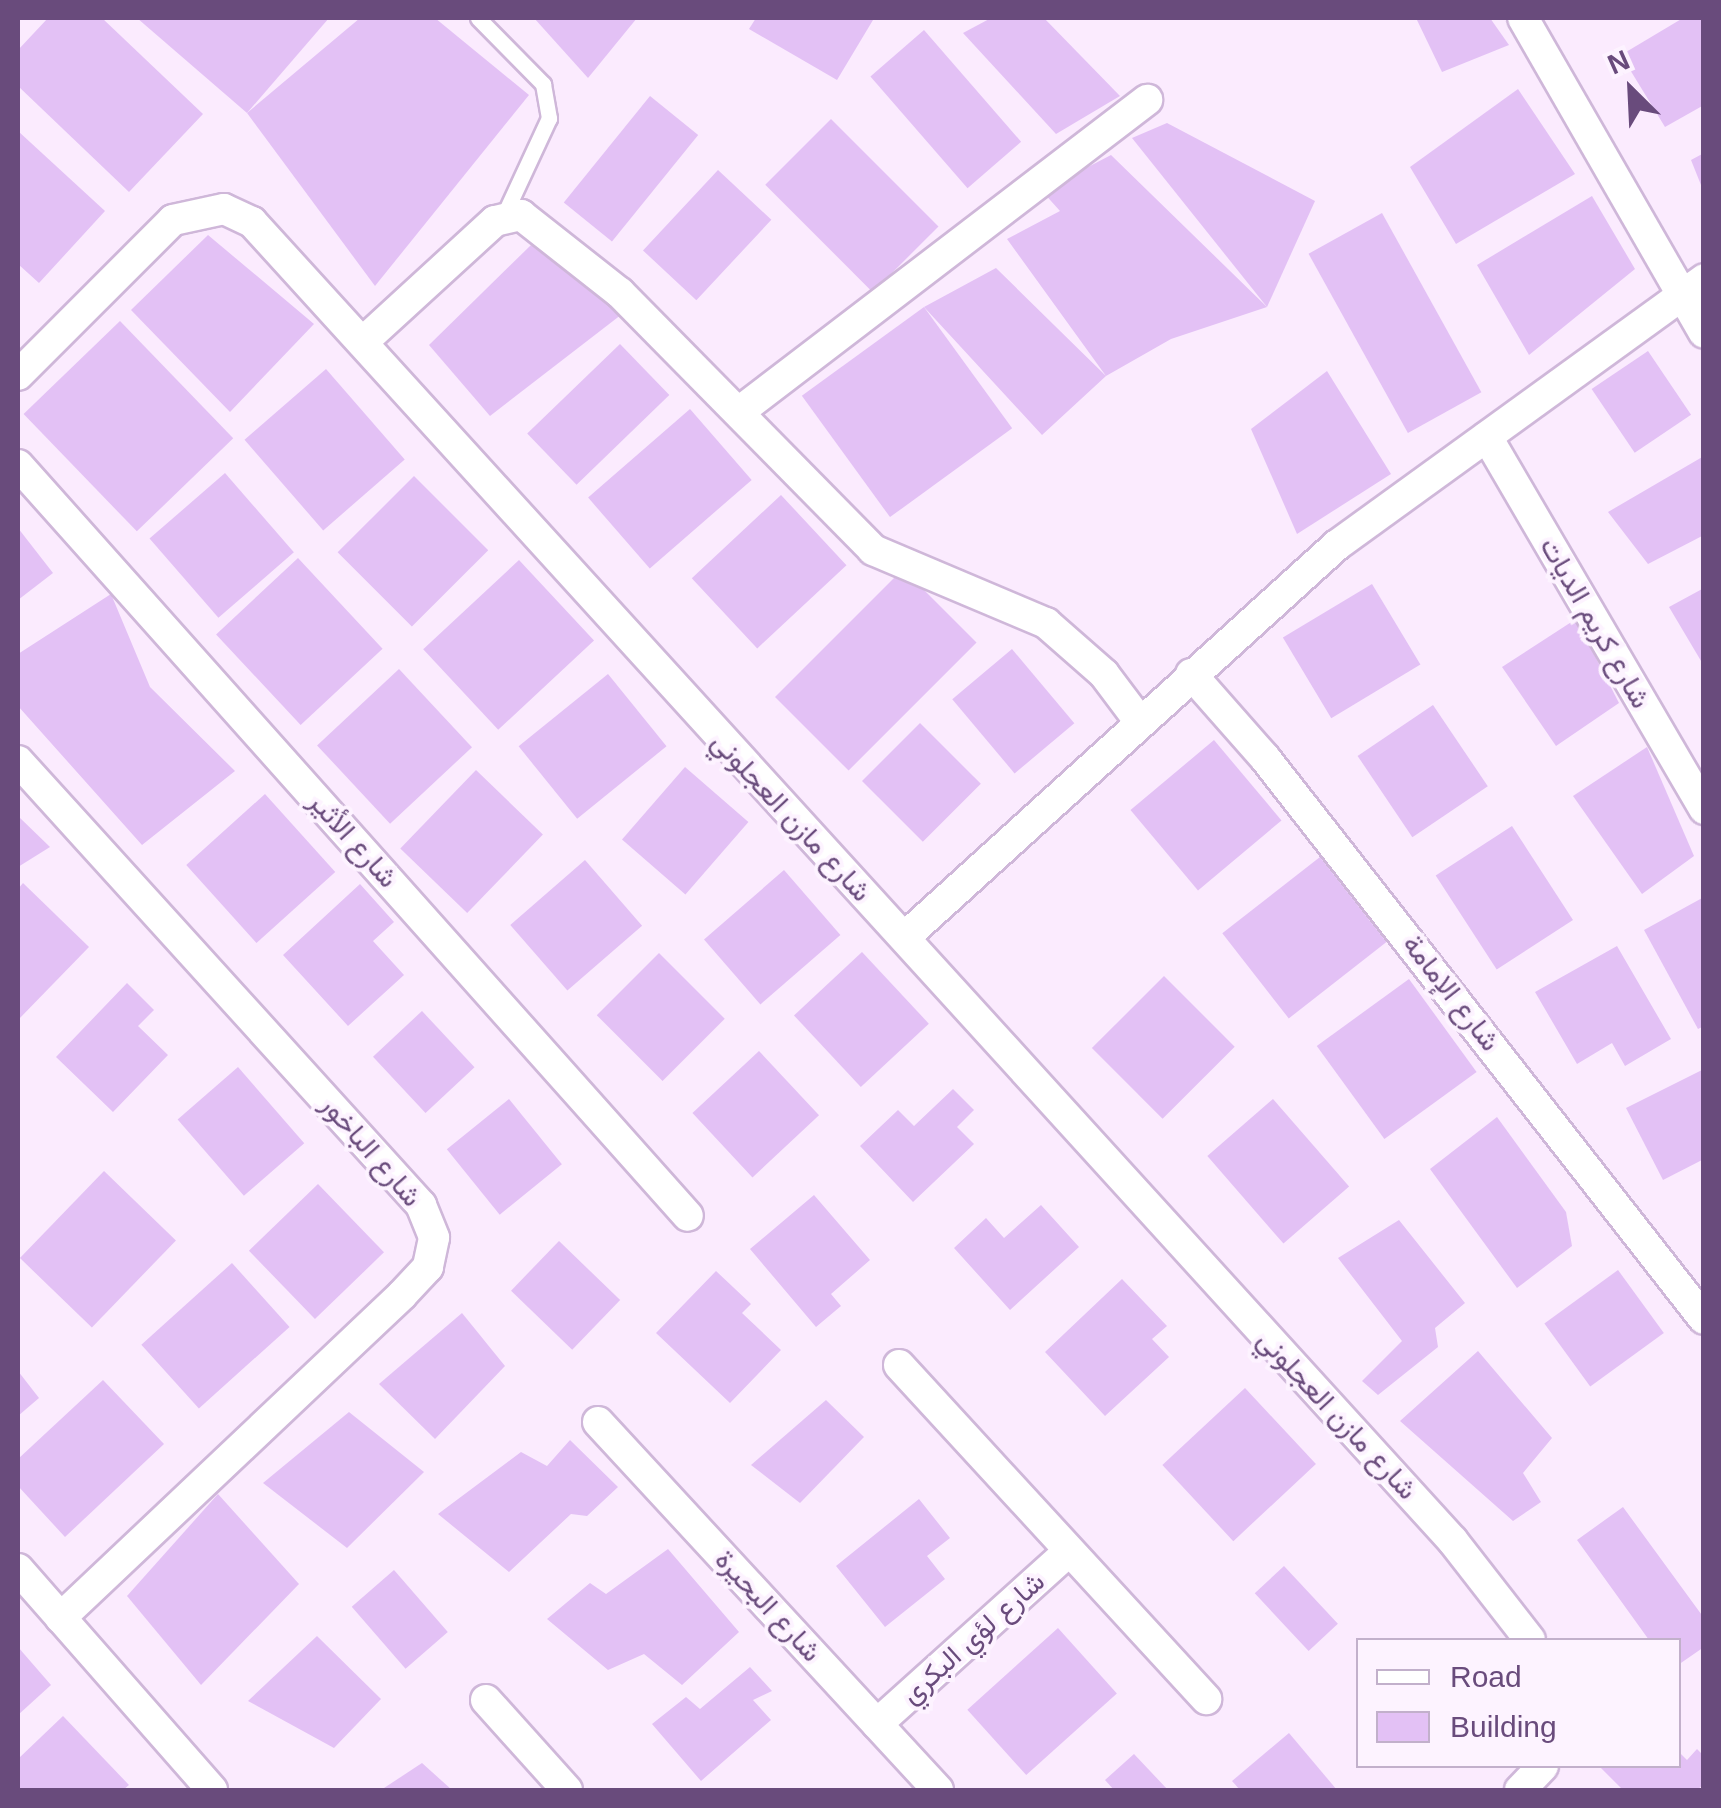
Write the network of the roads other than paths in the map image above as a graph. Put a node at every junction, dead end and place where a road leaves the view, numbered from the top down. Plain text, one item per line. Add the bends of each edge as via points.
1 (478, 18) edge
2 (1523, 18) edge
3 (1146, 100) dead end
4 (504, 216) junction
5 (1693, 287) edge
6 (1704, 333) edge
7 (365, 340) junction
8 (18, 375) edge
9 (739, 412) junction
10 (1487, 438) junction
11 (18, 465) edge
12 (1191, 674) junction
13 (1140, 722) junction
14 (18, 761) edge
15 (1704, 809) edge
16 (905, 937) junction
17 (688, 1216) dead end
18 (1704, 1319) edge
19 (900, 1364) dead end
20 (598, 1422) dead end
21 (1068, 1551) junction
22 (18, 1569) edge
23 (62, 1618) junction
24 (1528, 1638) edge
25 (1206, 1699) dead end
26 (486, 1700) dead end
27 (877, 1724) junction
28 (1540, 1768) edge
29 (212, 1790) edge
30 (566, 1790) edge
31 (938, 1790) edge
32 (1520, 1790) edge

1 - 4 lane via 543,84 549,118
2 - 5 street
3 - 9 street
4 - 7 street
4 - 9 street via 521,216 546,230
5 - 6 street
5 - 10 street
7 - 8 street, شارع مازن العجلوني via 252,222 224,209 203,210 173,220
7 - 16 street, شارع مازن العجلوني via 573,580
9 - 13 street via 873,550 1046,623 1104,674
10 - 12 street via 1337,545
10 - 15 street, شارع كريم الديات
11 - 17 street, شارع الأثير
12 - 13 street
12 - 18 street, شارع الإمامة via 1289,787
13 - 16 street
14 - 23 street, شارع الباخور via 421,1205 434,1238 428,1267 402,1295
16 - 24 street, شارع مازن العجلوني via 1453,1540
19 - 21 street, شارع لؤي البكري
20 - 27 street, شارع البحيرة
21 - 25 street, شارع لؤي البكري
21 - 27 street, شارع لؤي البكري
22 - 23 street
23 - 29 street
26 - 30 street
27 - 31 street, شارع البحيرة
28 - 32 street

